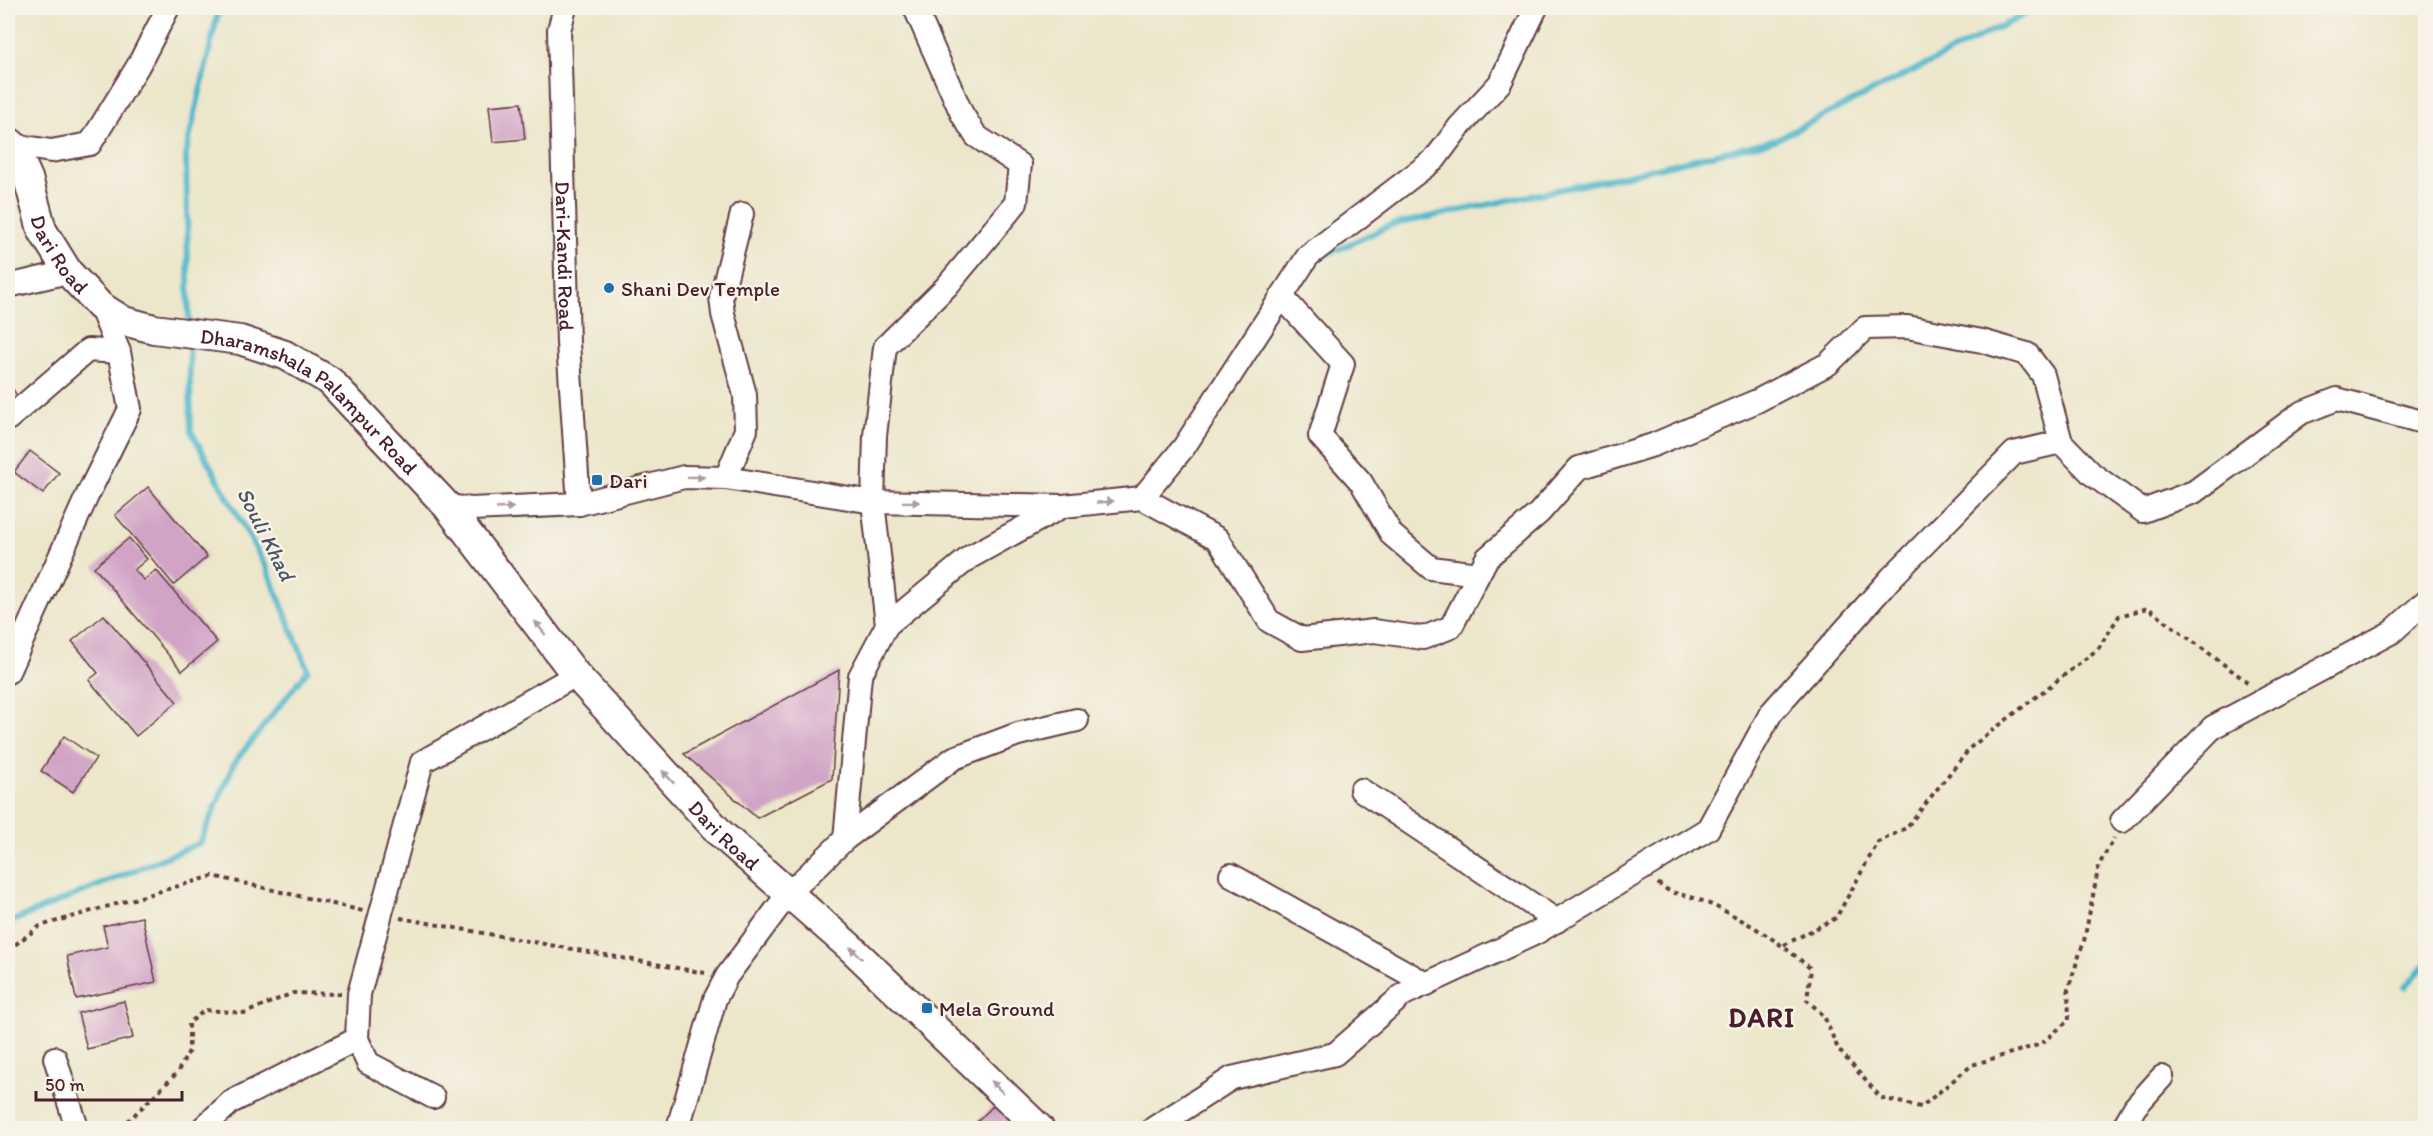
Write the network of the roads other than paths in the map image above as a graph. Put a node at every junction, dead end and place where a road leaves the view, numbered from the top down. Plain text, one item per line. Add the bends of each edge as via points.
1 (168, 8) edge
2 (565, 8) edge
3 (915, 8) edge
4 (1536, 8) edge
5 (10, 143) edge
6 (742, 214) dead end
7 (68, 272) junction
8 (8, 286) edge
9 (1282, 297) junction
10 (100, 306) junction
11 (154, 329) joint
12 (118, 352) junction
13 (8, 419) edge
14 (2426, 423) edge
15 (2061, 442) junction
16 (726, 478) junction
17 (1142, 498) junction
18 (873, 502) junction
19 (579, 504) junction
20 (447, 506) junction
21 (1063, 506) junction
22 (1478, 574) junction
23 (2426, 601) edge
24 (886, 625) junction
25 (8, 672) edge
26 (576, 675) junction
27 (1077, 720) dead end
28 (1361, 790) dead end
29 (2122, 821) road end
30 (845, 839) junction
31 (1231, 875) dead end
32 (788, 894) junction
33 (1557, 921) junction
34 (1427, 984) junction
35 (357, 1039) junction
36 (55, 1058) dead end
37 (2162, 1077) dead end
38 (433, 1097) dead end
39 (77, 1128) edge
40 (202, 1128) edge
41 (678, 1128) edge
42 (1039, 1128) edge
43 (1154, 1128) edge
44 (2124, 1128) edge

1 - 5 street via 90,144 51,151
2 - 19 street, Dari-Kandi Road via 559,30 568,342
3 - 18 street via 962,114 976,136 1020,165 1016,203 947,286 885,347 875,436
4 - 9 street via 1500,83 1459,127 1436,159 1308,256
5 - 7 main road, Dari Road via 28,178 42,230
6 - 16 street via 722,297 745,395 746,430
7 - 8 street
7 - 10 main road, Dari Road
9 - 17 street via 1184,447
9 - 22 street via 1342,364 1320,436 1361,482 1392,535 1431,568
10 - 11 main road, Dari Road via 124,321
10 - 12 street
11 - 20 main road, Dharamshala Palampur Road via 240,340 285,355 330,381
12 - 13 street via 88,350
12 - 25 street via 130,409
14 - 15 street via 2337,399 2301,413 2194,492 2143,511 2092,474
15 - 22 street via 2043,375 2027,354 1907,327 1865,328 1828,364 1757,401 1653,445 1579,468 1539,513 1486,558
15 - 33 street via 2014,453 1892,577 1771,713 1708,829
16 - 18 street
19 -> 16 street via 684,477
21 -> 17 street
17 - 22 street via 1218,539 1269,621 1302,639 1374,631 1423,638 1451,627
18 -> 21 street
18 - 24 street
20 -> 19 street via 471,509
26 -> 20 main road, Dari Road
21 - 24 street via 970,557
23 - 29 street via 2392,632 2213,727
24 - 30 street via 860,676
32 -> 26 main road, Dari Road via 721,834
26 - 35 street via 422,762 359,994
27 - 30 street via 1018,734 954,758
28 - 33 street
30 - 32 street
31 - 34 street
32 - 41 street via 727,976 716,999
42 -> 32 main road, Dari Road
33 - 34 street
34 - 43 street via 1404,994 1335,1054 1232,1078
35 - 38 street via 368,1063
35 - 40 street via 231,1102
36 - 39 street
37 - 44 street via 2135,1107

